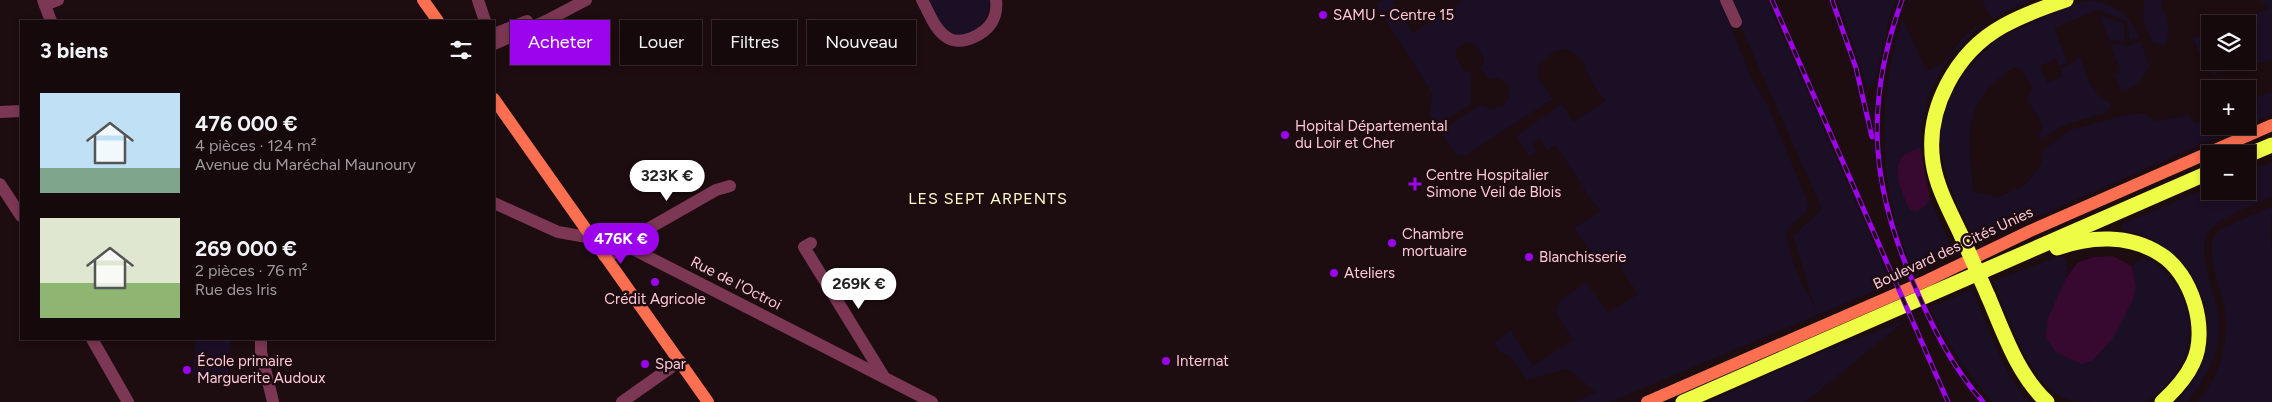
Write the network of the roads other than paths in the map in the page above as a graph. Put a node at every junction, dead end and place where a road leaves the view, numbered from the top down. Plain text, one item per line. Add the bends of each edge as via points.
1 (58, 0) edge
2 (423, 0) edge
3 (478, 0) edge
4 (586, 0) edge
5 (922, 0) edge
6 (996, 0) edge
7 (1726, 0) edge
8 (2066, 0) edge
9 (44, 2) edge
10 (52, 20) edge
11 (437, 20) edge
12 (485, 20) edge
13 (1736, 22) dead end
14 (495, 34) edge
15 (495, 44) edge
16 (495, 100) edge
17 (20, 111) edge
18 (0, 112) edge
19 (2272, 125) edge
20 (2272, 145) edge
21 (2256, 152) edge
22 (2201, 176) edge
23 (0, 184) edge
24 (730, 186) dead end
25 (495, 203) edge
26 (20, 214) edge
27 (591, 237) junction
28 (811, 243) dead end
29 (632, 248) junction
30 (604, 256) junction
31 (1957, 283) junction
32 (93, 340) edge
33 (261, 340) edge
34 (680, 361) junction
35 (884, 377) junction
36 (128, 402) edge
37 (273, 402) edge
38 (622, 402) edge
39 (708, 402) edge
40 (932, 402) edge
41 (1647, 402) edge
42 (1683, 402) edge
43 (2047, 402) edge
44 (2162, 402) edge

1 - 9 street
2 - 11 main road
3 - 12 street
4 - 14 street
4 - 15 street
5 - 6 street via 940,31 957,42 967,40 989,26 996,11
7 - 13 street
8 - 43 highway, bridge via 2002,26 1971,51 1949,79 1933,130 1933,163 1940,190 2012,350 2031,387
9 - 10 street
16 - 27 main road
17 - 18 street
19 - 41 main road, Boulevard des Cités Unies
20 - 21 highway
22 - 31 highway, Boulevard des Cités Unies
23 - 26 street
24 - 29 street via 716,190 639,234
25 - 27 street, Rue de l'Octroi via 558,232
27 - 29 street, Rue de l'Octroi
27 - 30 main road
28 - 35 street via 804,247
29 - 30 street
29 - 35 street, Rue de l'Octroi
30 - 34 main road
31 - 42 highway, Boulevard des Cités Unies
31 - 44 highway via 2074,242 2107,238 2136,243 2161,254 2183,277 2196,306 2199,334 2194,362 2176,389
32 - 36 street
33 - 37 street via 260,352
34 - 38 street
34 - 39 main road
35 - 40 street, Rue de l'Octroi

